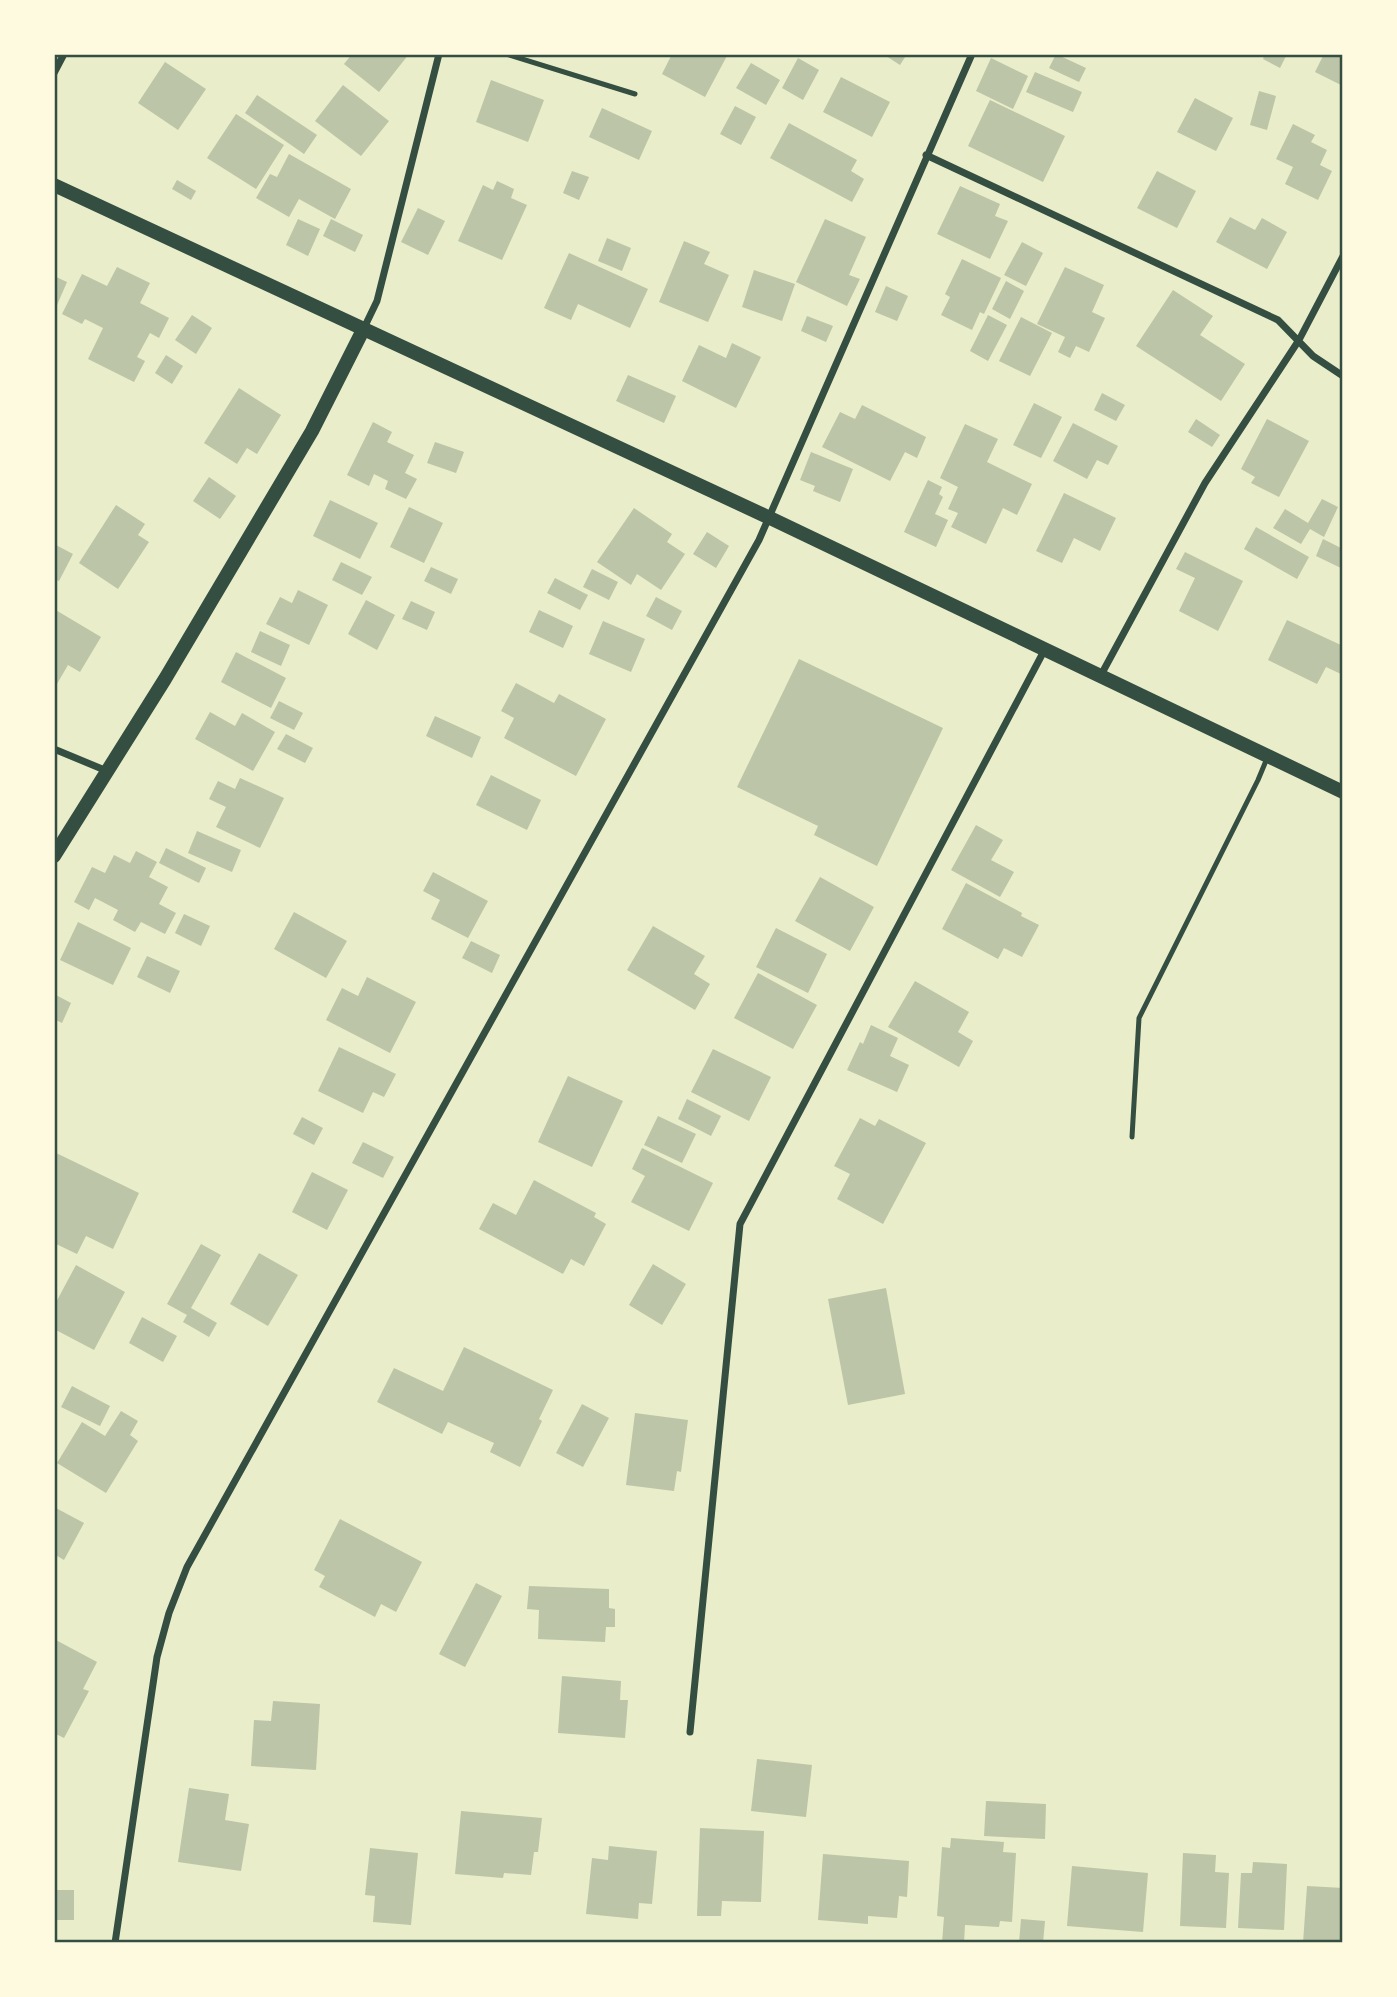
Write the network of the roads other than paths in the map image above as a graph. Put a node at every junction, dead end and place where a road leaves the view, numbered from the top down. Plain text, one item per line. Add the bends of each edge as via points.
1 (64, 54) edge
2 (439, 54) edge
3 (506, 54) edge
4 (972, 54) edge
5 (54, 73) edge
6 (635, 94) dead end
7 (926, 155) junction
8 (54, 185) edge
9 (1343, 256) edge
10 (365, 328) junction
11 (1299, 340) junction
12 (1343, 376) edge
13 (770, 517) junction
14 (1045, 648) junction
15 (1101, 675) junction
16 (54, 749) edge
17 (1268, 756) junction
18 (107, 771) junction
19 (1343, 792) edge
20 (54, 856) edge
21 (1132, 1137) dead end
22 (690, 1732) dead end
23 (114, 1943) edge

1 - 5 street
2 - 10 street via 376,301
3 - 6 lane
4 - 7 street
7 - 11 street via 1278,320
7 - 13 street
8 - 10 main road
9 - 11 street
10 - 13 main road
10 - 18 main road via 312,431
11 - 12 street via 1312,356
11 - 15 street via 1205,482
13 - 14 main road
13 - 23 street via 187,1567 157,1657
14 - 15 main road
14 - 22 street via 740,1224
15 - 17 main road
16 - 18 street
17 - 19 main road
17 - 21 lane via 1139,1018
18 - 20 main road

